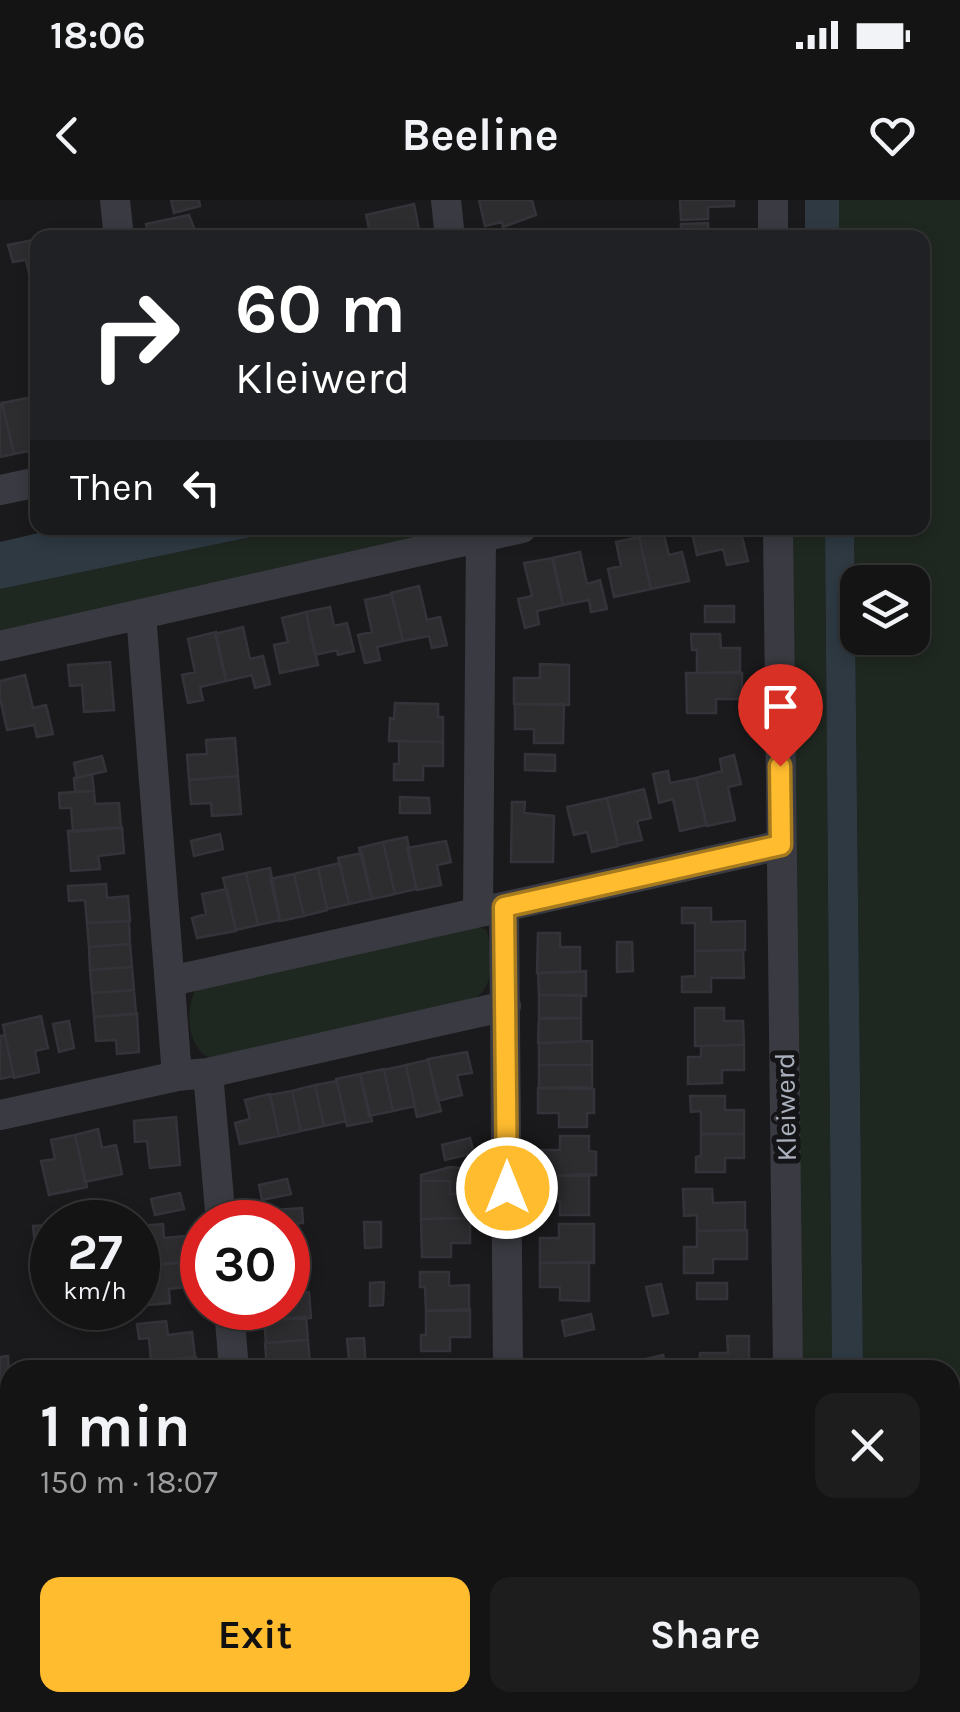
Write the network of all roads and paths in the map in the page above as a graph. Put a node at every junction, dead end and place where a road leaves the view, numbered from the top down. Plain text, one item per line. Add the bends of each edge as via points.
1 (115, 200) edge
2 (446, 200) edge
3 (772, 200) edge
4 (117, 230) edge
5 (449, 230) edge
6 (774, 230) edge
7 (30, 484) edge
8 (0, 490) edge
9 (490, 535) edge
10 (778, 535) edge
11 (481, 537) junction
12 (141, 614) junction
13 (0, 646) edge
14 (781, 845) junction
15 (491, 909) junction
16 (171, 981) junction
17 (506, 1006) junction
18 (208, 1073) junction
19 (177, 1076) junction
20 (0, 1115) edge
21 (219, 1200) edge
22 (231, 1330) edge
23 (233, 1360) edge
24 (508, 1360) edge
25 (788, 1360) edge

1 - 4 street
2 - 5 street
3 - 6 street
7 - 8 street
9 - 11 street
10 - 14 street, Kleiwerd
11 - 12 street
11 - 15 street
12 - 13 street
12 - 16 street
14 - 15 street
14 - 25 street, Kleiwerd
15 - 16 street
15 - 17 street
16 - 19 street
17 - 18 street
17 - 24 street
18 - 19 street
18 - 21 street
19 - 20 street
22 - 23 street

